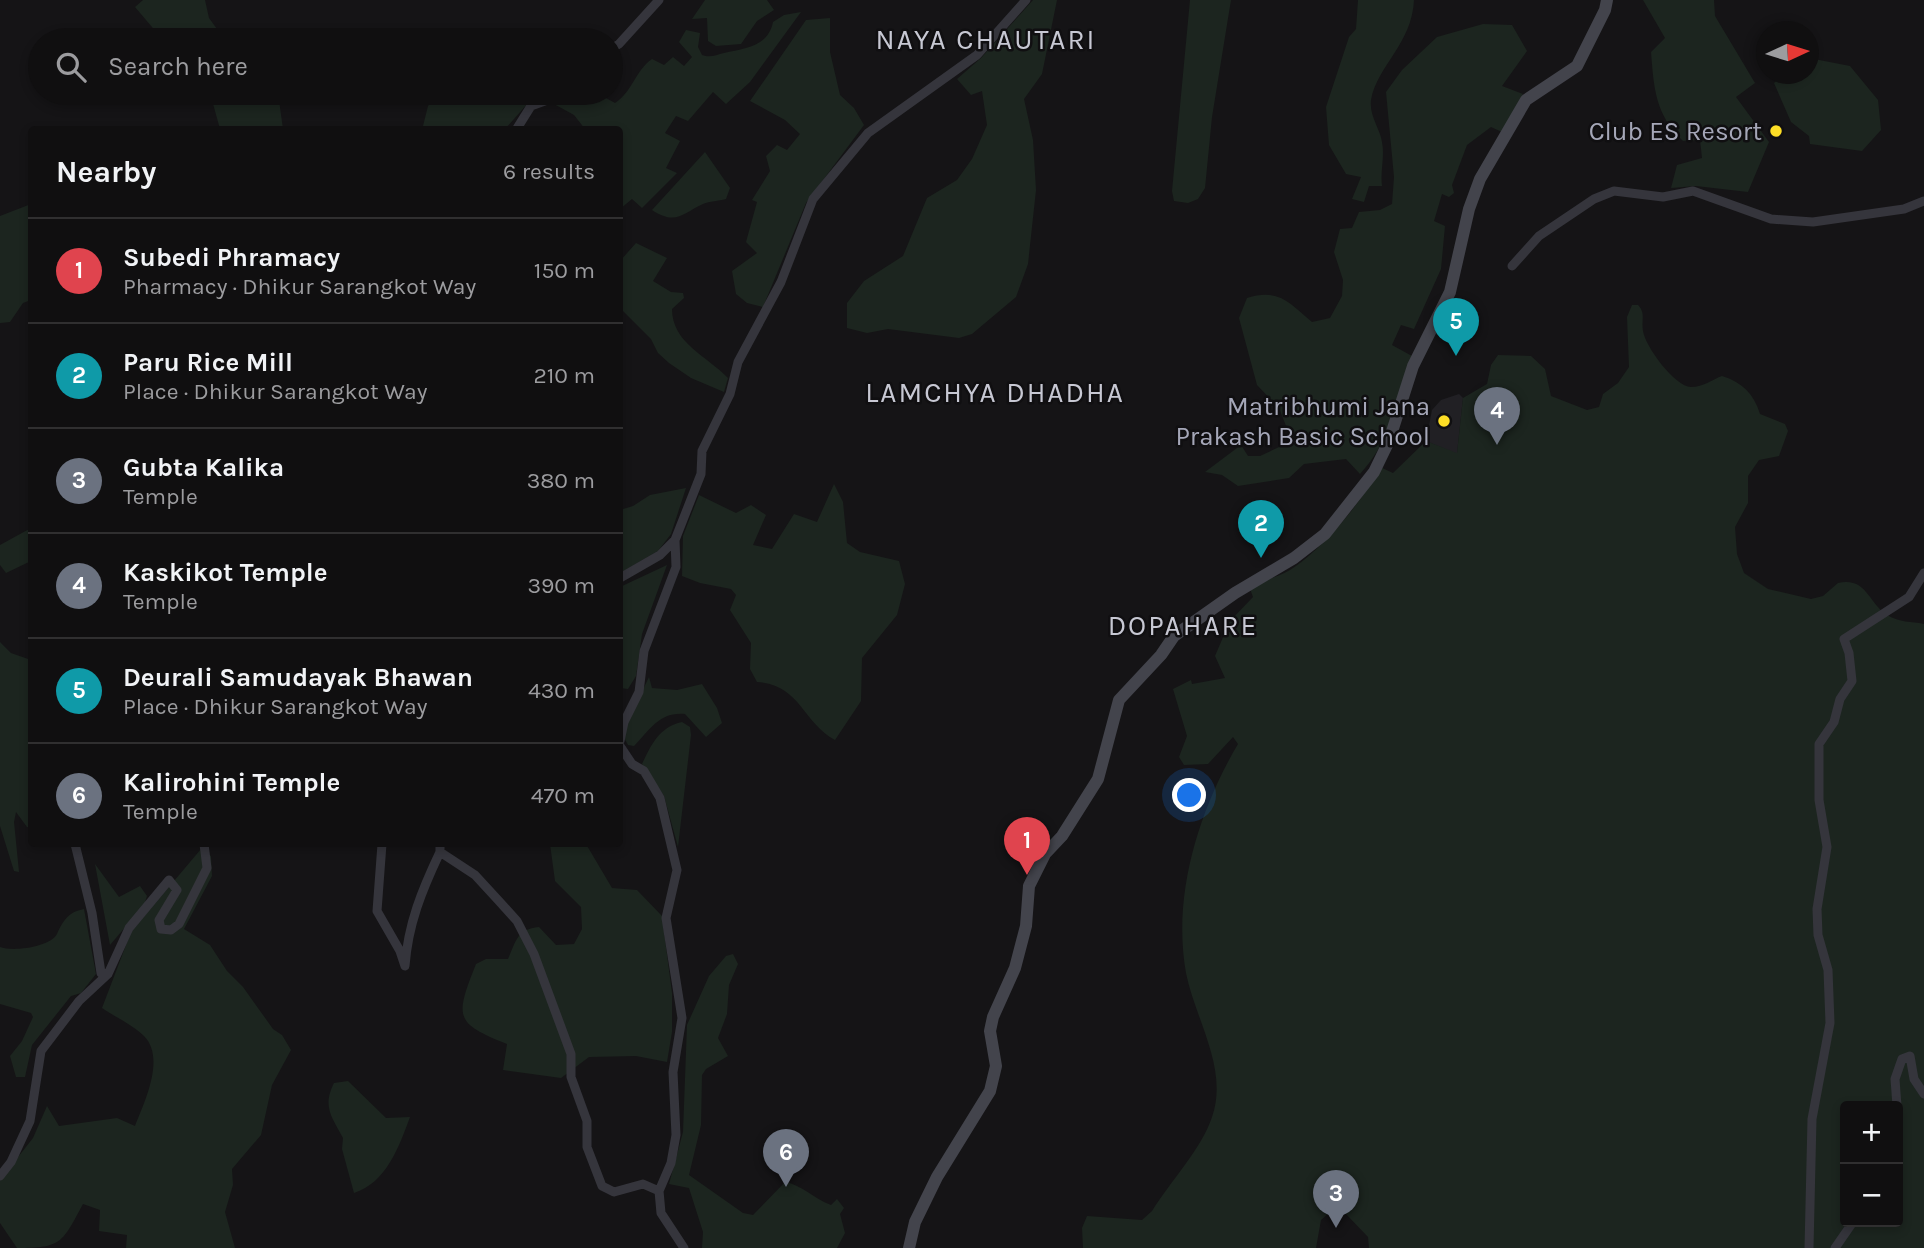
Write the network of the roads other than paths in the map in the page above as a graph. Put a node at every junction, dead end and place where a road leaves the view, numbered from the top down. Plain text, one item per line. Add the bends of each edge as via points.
1 (659, 0) edge
2 (1026, 0) edge
3 (1607, 0) edge
4 (623, 40) edge
5 (534, 105) edge
6 (518, 126) edge
7 (1924, 201) edge
8 (1512, 266) dead end
9 (675, 540) junction
10 (1924, 573) edge
11 (623, 576) edge
12 (623, 727) edge
13 (623, 750) edge
14 (76, 847) edge
15 (204, 847) edge
16 (382, 847) edge
17 (440, 848) edge
18 (108, 974) junction
19 (1924, 1094) edge
20 (1896, 1101) edge
21 (0, 1176) edge
22 (659, 1191) junction
23 (1850, 1227) edge
24 (684, 1248) edge
25 (909, 1248) edge
26 (1809, 1248) edge
27 (1835, 1248) edge

1 - 4 street
2 - 9 street via 977,55 868,134 813,199 781,282 738,362 730,394 702,451 701,474
3 - 25 street via 1577,66 1526,100 1480,179 1450,292 1413,366 1390,441 1374,472 1325,534 1174,636 1119,700 1098,779 1045,854 1029,887 1026,926 1015,968 990,1031 996,1066 990,1091 937,1177 915,1222
5 - 6 street
7 - 8 street via 1892,211 1813,222 1771,219 1693,191 1663,197 1614,191 1539,236
9 - 11 street via 660,555
9 - 12 street via 676,567 644,651 639,692
10 - 26 street via 1909,597 1844,639 1852,681 1819,744 1819,800 1827,847 1817,909 1818,935 1828,970 1830,1023 1812,1119
13 - 22 street via 644,771 660,799 677,870 666,918 682,1018 673,1072 676,1135
14 - 18 street via 101,973
15 - 18 street via 207,868 179,924 171,930 161,929 159,920 177,890 169,880 129,928
16 - 17 street via 377,911 405,966 416,904
17 - 22 street via 475,875 517,921 534,954 571,1054 571,1077 587,1121 587,1147 602,1186 614,1192 643,1184
18 - 21 street via 79,1001 41,1051 30,1121
19 - 20 street via 1914,1079 1910,1056 1902,1059 1895,1079
22 - 24 street via 661,1213
23 - 27 street

